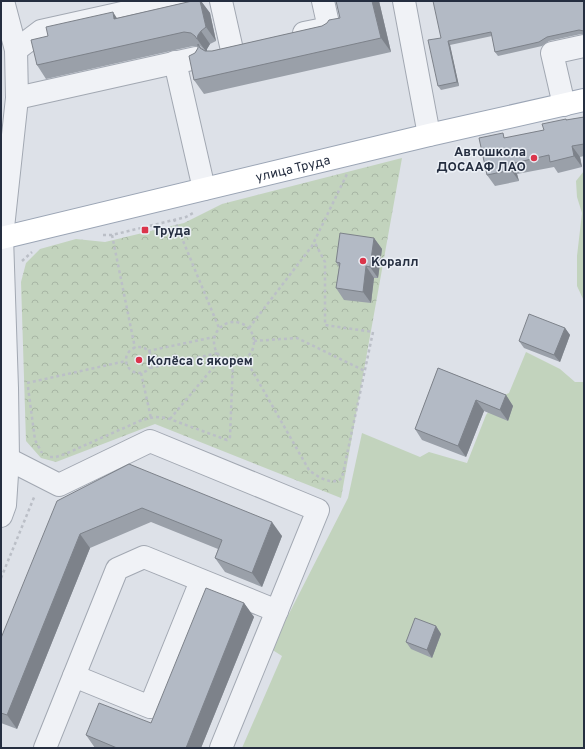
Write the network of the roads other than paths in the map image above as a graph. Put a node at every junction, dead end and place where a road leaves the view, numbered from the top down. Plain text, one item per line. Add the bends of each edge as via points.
1 (176, 1) edge
2 (221, 1) edge
3 (323, 1) edge
4 (404, 1) edge
5 (3, 6) edge
6 (284, 38) edge
7 (254, 45) edge
8 (584, 46) edge
9 (16, 50) junction
10 (17, 98) junction
11 (574, 103) edge
12 (429, 135) junction
13 (204, 189) junction
14 (2, 237) edge
15 (8, 459) junction
16 (1, 516) edge
17 (201, 580) junction
18 (277, 611) junction
19 (74, 676) junction
20 (45, 748) edge
21 (221, 748) edge

1 - 9 street via 41,31
2 - 7 street via 225,51
3 - 6 street via 329,28
4 - 12 street
5 - 9 street
8 - 11 street via 552,53
9 - 10 street
10 - 13 street via 185,60
10 - 14 street
11 - 12 main road, улица Труда
12 - 13 main road, улица Труда
13 - 14 main road, улица Труда
14 - 15 street via 18,386
15 - 16 street via 5,505
15 - 18 street via 59,485 150,441 318,510
17 - 18 street
17 - 19 street via 144,557 118,569
17 - 19 street via 150,707
18 - 21 street
19 - 20 street

